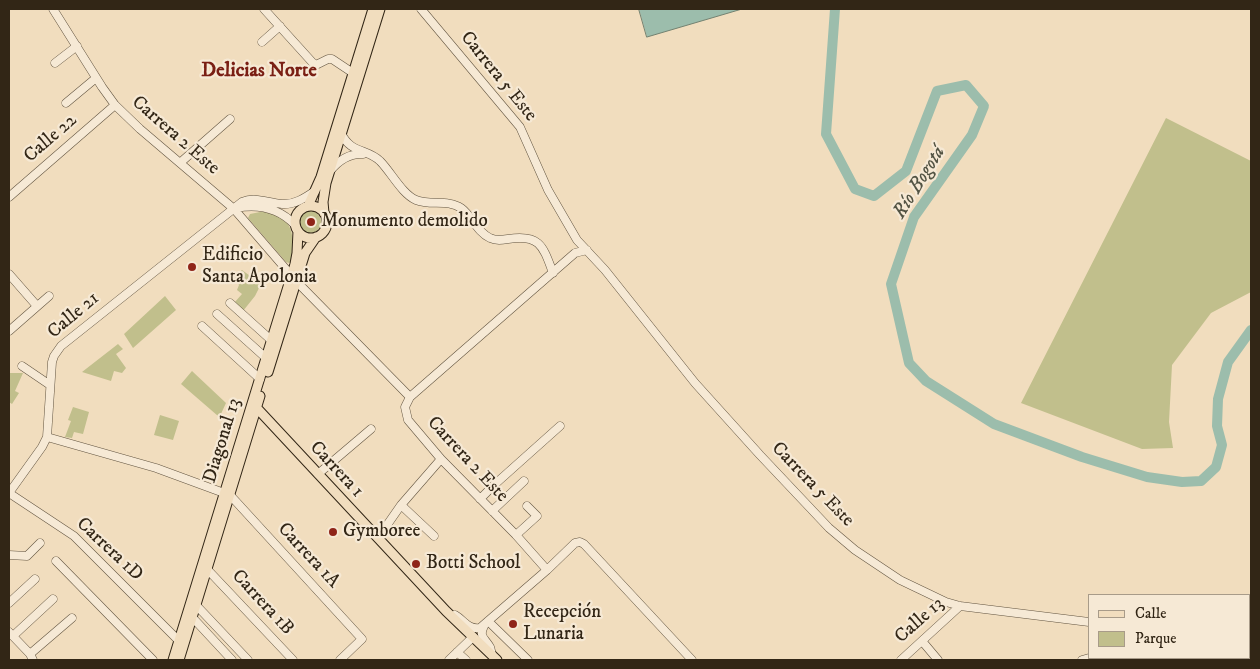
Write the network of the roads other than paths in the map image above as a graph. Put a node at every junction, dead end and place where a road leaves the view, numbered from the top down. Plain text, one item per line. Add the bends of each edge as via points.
1 (53, 9) edge
2 (264, 9) edge
3 (373, 9) edge
4 (380, 9) edge
5 (422, 9) edge
6 (280, 26) junction
7 (262, 42) dead end
8 (77, 46) junction
9 (56, 62) dead end
10 (353, 73) junction
11 (96, 78) junction
12 (66, 103) dead end
13 (115, 105) junction
14 (230, 119) dead end
15 (341, 133) junction
16 (365, 154) junction
17 (181, 162) junction
18 (330, 171) junction
19 (315, 191) junction
20 (9, 197) edge
21 (308, 206) junction
22 (258, 207) junction
23 (234, 208) junction
24 (324, 213) junction
25 (249, 225) junction
26 (296, 228) junction
27 (316, 237) junction
28 (578, 240) junction
29 (587, 250) junction
30 (575, 253) junction
31 (553, 273) junction
32 (9, 274) edge
33 (293, 278) junction
34 (49, 296) dead end
35 (230, 303) dead end
36 (37, 306) junction
37 (216, 314) dead end
38 (202, 326) dead end
39 (9, 330) edge
40 (271, 340) junction
41 (266, 358) junction
42 (22, 366) dead end
43 (260, 379) junction
44 (50, 384) junction
45 (410, 397) junction
46 (254, 404) junction
47 (560, 426) dead end
48 (371, 429) dead end
49 (47, 437) junction
50 (441, 459) junction
51 (318, 474) junction
52 (524, 480) dead end
53 (9, 493) edge
54 (227, 494) junction
55 (480, 499) junction
56 (401, 505) junction
57 (527, 506) dead end
58 (492, 511) junction
59 (516, 535) junction
60 (434, 536) dead end
61 (378, 538) junction
62 (40, 543) dead end
63 (9, 555) edge
64 (56, 561) dead end
65 (207, 569) junction
66 (547, 570) junction
67 (35, 579) dead end
68 (53, 599) dead end
69 (9, 603) edge
70 (196, 605) junction
71 (960, 606) junction
72 (446, 611) junction
73 (72, 618) dead end
74 (192, 618) junction
75 (1088, 622) edge
76 (487, 623) junction
77 (11, 634) edge
78 (473, 636) junction
79 (178, 641) junction
80 (922, 641) junction
81 (457, 652) junction
82 (31, 657) edge
83 (495, 658) edge
84 (153, 660) edge
85 (173, 660) edge
86 (179, 660) edge
87 (232, 660) edge
88 (248, 660) edge
89 (293, 660) edge
90 (340, 660) edge
91 (449, 660) edge
92 (466, 660) edge
93 (528, 660) edge
94 (692, 660) edge
95 (900, 660) edge
96 (938, 660) edge

1 - 8 street, Carrera 2 Este
2 - 6 street
3 - 10 main road
4 - 15 main road
5 - 28 street, Carrera 5 Este via 520,127 544,184
6 - 7 street
6 - 10 street via 316,64 328,58
8 - 9 street
8 - 11 street, Carrera 2 Este
10 - 19 main road
11 - 12 street
11 - 13 street, Carrera 2 Este
13 - 17 street, Carrera 2 Este
13 - 20 street, Calle 22
14 - 17 street
15 - 16 street via 351,147
15 - 18 main road
16 - 18 street via 343,158
16 - 31 street via 379,160 414,199 458,206 495,240 523,237 536,242 544,250
17 - 23 street, Carrera 2 Este
18 - 24 main road via 324,193
19 - 21 main road
19 - 23 street, Calle 21 via 293,203 252,199
21 - 24 main road via 316,206
21 - 26 main road via 298,212
22 - 23 street
22 - 25 street via 248,214
22 - 26 street via 275,210
23 - 25 street, Carrera 2 Este
23 - 44 street, Calle 21 via 61,346 52,360
24 - 27 main road via 326,227
25 - 33 street, Carrera 2 Este
26 - 27 main road via 306,237
26 - 33 main road, Diagonal 13
27 - 33 main road, Diagonal 13
28 - 29 street, Carrera 5 Este
28 - 30 street
29 - 30 street
29 - 71 street, Carrera 5 Este via 696,382 829,528 900,580
30 - 31 street
31 - 45 street
32 - 36 street
33 - 40 main road, Diagonal 13
33 - 45 street, Carrera 2 Este
33 - 46 main road, Diagonal 13
34 - 36 street
35 - 40 street
36 - 39 street
37 - 41 street
38 - 43 street
40 - 41 main road, Diagonal 13
41 - 43 main road, Diagonal 13
42 - 44 street
43 - 46 main road, Diagonal 13
44 - 49 street, Calle 21
45 - 50 street, Carrera 2 Este via 405,407 408,420
46 - 51 main road, Carrera 1
46 - 54 main road, Diagonal 13
47 - 55 street
48 - 51 street
49 - 53 street, Calle 21
49 - 54 street, Carrera 1A via 156,468
50 - 55 street, Carrera 2 Este
50 - 56 street
51 - 61 main road, Carrera 1
52 - 58 street
53 - 79 street, Carrera 1D via 74,536
54 - 65 main road, Diagonal 13
54 - 79 main road, Diagonal 13
54 - 90 street, Carrera 1A via 362,639
55 - 58 street, Carrera 2 Este
56 - 60 street
56 - 61 street
57 - 59 street via 537,516
58 - 59 street, Carrera 2 Este
59 - 66 street, Carrera 2 Este
61 - 72 main road, Carrera 1
62 - 63 street via 27,556
64 - 84 street
65 - 70 main road, Diagonal 13
65 - 89 street, Carrera 1B
66 - 76 street
66 - 94 street via 575,544 584,544
67 - 69 street
68 - 77 street
70 - 74 main road, Diagonal 13
70 - 88 street
71 - 75 street, Carrera 5 Este
71 - 80 street, Calle 13
72 - 76 street via 457,615 472,628 480,628
72 - 78 main road, Carrera 1
73 - 82 street
74 - 86 main road, Diagonal 13
74 - 87 street
76 - 83 street via 482,636
76 - 93 street
77 - 82 street
78 - 81 street
78 - 83 main road, Carrera 1
79 - 85 main road, Diagonal 13
80 - 95 street, Calle 13
80 - 96 street
81 - 91 street
81 - 92 street

